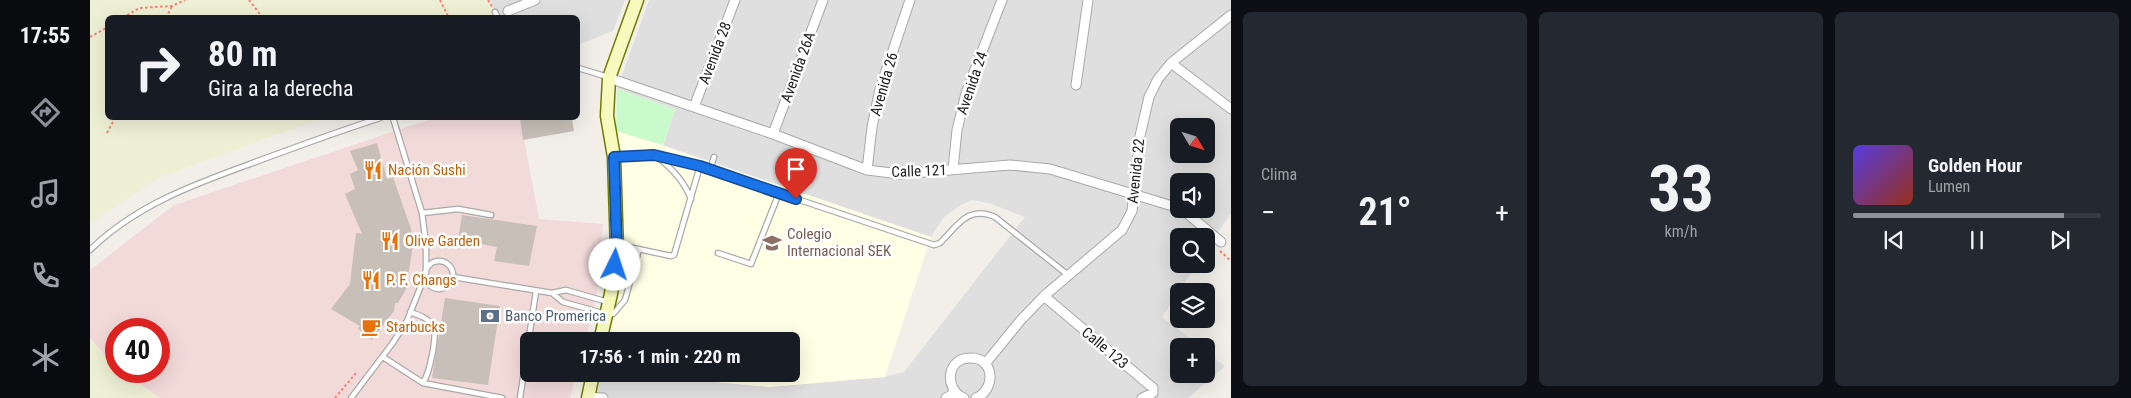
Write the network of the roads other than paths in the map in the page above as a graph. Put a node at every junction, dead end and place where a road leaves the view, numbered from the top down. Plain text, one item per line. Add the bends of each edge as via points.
1 (534, 0) edge
2 (637, 0) edge
3 (735, 0) edge
4 (823, 0) edge
5 (910, 0) edge
6 (1002, 0) edge
7 (1088, 0) edge
8 (508, 11) dead end
9 (495, 12) dead end
10 (496, 15) edge
11 (1231, 15) edge
12 (1171, 63) junction
13 (580, 69) edge
14 (609, 78) junction
15 (1076, 85) dead end
16 (694, 106) junction
17 (1231, 109) edge
18 (374, 120) edge
19 (394, 120) edge
20 (773, 134) junction
21 (654, 155) junction
22 (614, 157) junction
23 (714, 158) dead end
24 (700, 166) junction
25 (710, 170) junction
26 (867, 170) junction
27 (954, 170) junction
28 (1134, 193) junction
29 (779, 194) junction
30 (691, 199) junction
31 (1170, 205) edge
32 (422, 213) junction
33 (491, 215) dead end
34 (1192, 218) edge
35 (1221, 242) road end
36 (617, 244) junction
37 (639, 249) junction
38 (90, 250) edge
39 (718, 253) dead end
40 (426, 273) junction
41 (1068, 275) junction
42 (453, 277) junction
43 (536, 291) junction
44 (552, 293) junction
45 (1044, 296) junction
46 (608, 308) junction
47 (410, 312) junction
48 (602, 332) edge
49 (382, 357) junction
50 (985, 364) junction
51 (591, 382) edge
52 (423, 383) junction
53 (955, 393) junction
54 (588, 397) edge
55 (351, 398) edge
56 (502, 398) edge
57 (520, 398) edge
58 (603, 398) edge
59 (946, 398) edge
60 (964, 398) edge
61 (976, 398) edge
62 (1142, 398) edge

1 - 8 street
2 - 14 street
3 - 16 street, Avenida 28
4 - 20 street, Avenida 26A
5 - 26 street, Avenida 26 via 880,89
6 - 27 street, Avenida 24 via 966,93 957,130
7 - 15 street
9 - 10 lane
11 - 12 street, Avenida 22
12 - 17 street
12 - 28 street, Avenida 22 via 1149,97 1140,136
13 - 14 lane
14 - 16 street, Calle 121
14 - 22 street via 607,116
16 - 20 street, Calle 121
18 - 38 lane via 187,187 143,209
19 - 32 lane
20 - 26 street, Calle 121
21 - 22 lane
21 - 24 lane
21 - 30 lane via 676,174
22 - 36 street
23 - 25 lane
24 - 25 lane
24 - 30 lane
25 - 29 lane
26 - 27 street, Calle 121 via 900,174
27 - 28 street, Calle 121 via 1010,165 1050,169
28 - 31 street, Calle 121
28 - 41 street, Avenida 22 via 1132,211 1122,230
29 - 39 lane via 751,264
29 - 41 lane via 934,245 970,214 986,213
30 - 37 lane via 674,255
32 - 33 lane via 458,209
32 - 40 lane
34 - 35 street, Calle 121
36 - 37 lane
36 - 46 street
37 - 46 lane via 625,300 614,314
40 - 42 lane via 427,282 437,288 449,284
40 - 42 lane via 429,266 441,261 451,268
40 - 47 lane
41 - 45 street, Avenida 22
42 - 43 lane
43 - 44 lane
43 - 57 lane
44 - 46 lane via 563,302
44 - 46 lane via 566,290
45 - 50 street, Avenida 22
45 - 62 street, Calle 123 via 1153,388 1153,393
46 - 48 street
47 - 49 lane
47 - 52 lane via 424,318 435,332 428,376
49 - 52 lane
49 - 55 lane
50 - 53 street via 971,358 956,364 949,378
50 - 61 street via 991,379 989,387
51 - 54 street
52 - 56 lane
53 - 59 street
53 - 60 street
54 - 58 street

